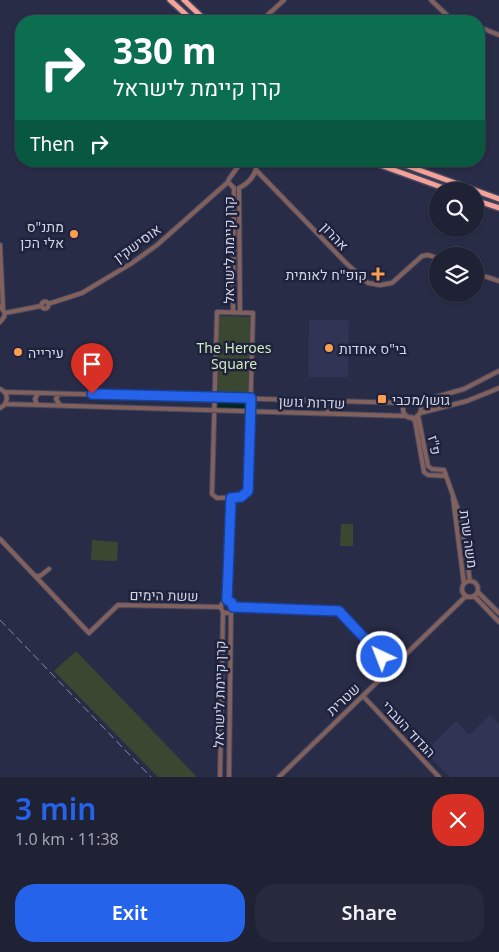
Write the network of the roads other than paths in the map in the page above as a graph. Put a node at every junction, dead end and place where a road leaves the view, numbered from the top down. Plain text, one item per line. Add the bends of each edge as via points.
1 (170, 0) edge
2 (184, 0) edge
3 (284, 0) edge
4 (431, 0) edge
5 (186, 15) edge
6 (200, 15) edge
7 (268, 15) edge
8 (448, 15) edge
9 (485, 29) edge
10 (499, 35) edge
11 (237, 167) edge
12 (256, 167) edge
13 (386, 167) edge
14 (411, 167) edge
15 (256, 170) junction
16 (228, 182) junction
17 (429, 183) edge
18 (234, 188) junction
19 (239, 188) junction
20 (499, 199) edge
21 (484, 203) edge
22 (499, 208) edge
23 (0, 245) edge
24 (429, 256) edge
25 (484, 276) edge
26 (499, 281) edge
27 (1, 307) edge
28 (233, 312) junction
29 (240, 312) junction
30 (5, 313) junction
31 (0, 322) edge
32 (499, 371) edge
33 (499, 388) edge
34 (1, 390) edge
35 (38, 393) junction
36 (59, 394) junction
37 (141, 396) junction
38 (215, 397) junction
39 (251, 398) junction
40 (328, 401) junction
41 (418, 402) junction
42 (406, 403) junction
43 (6, 404) junction
44 (37, 405) junction
45 (60, 406) junction
46 (1, 408) edge
47 (141, 408) junction
48 (214, 410) junction
49 (251, 412) junction
50 (328, 413) junction
51 (419, 414) junction
52 (409, 417) junction
53 (446, 476) junction
54 (454, 496) junction
55 (231, 498) junction
56 (0, 538) edge
57 (49, 569) dead end
58 (36, 576) junction
59 (470, 581) junction
60 (464, 584) junction
61 (478, 592) junction
62 (466, 596) junction
63 (474, 596) junction
64 (227, 600) junction
65 (220, 607) junction
66 (232, 610) junction
67 (223, 612) junction
68 (499, 614) edge
69 (499, 622) edge
70 (392, 667) junction
71 (363, 696) junction
72 (220, 777) edge
73 (229, 777) edge
74 (279, 777) edge
75 (439, 777) edge

1 - 5 highway
2 - 6 highway
3 - 7 street
4 - 8 street
9 - 10 street
11 - 16 street, אוסישקין
12 - 15 street
13 - 17 highway
14 - 20 highway
15 - 19 street
15 - 24 street, אהרון via 368,283 386,285 419,258
16 - 18 street
16 - 30 street, אוסישקין via 157,245 82,293 48,304 46,308 41,306
18 - 19 street
18 - 28 street, קרן קיימת לישראל
19 - 29 street, קרן קיימת לישראל
21 - 22 highway
23 - 27 street
25 - 26 street
27 - 30 street
28 - 29 street
28 - 38 street, קרן קיימת לישראל via 217,312
29 - 39 street, קרן קיימת לישראל via 253,313
30 - 31 street
32 - 41 street via 464,389
33 - 51 street
34 - 35 street, שדרות גושן
34 - 43 street via 7,398
35 - 36 street, שדרות גושן
35 - 44 street
36 - 37 street, שדרות גושן
36 - 45 street via 56,399
37 - 38 street, שדרות גושן
37 - 47 street
38 - 39 street, שדרות גושן
38 - 48 street, קרן קיימת לישראל
39 - 40 street, שדרות גושן
39 - 49 street, קרן קיימת לישראל
40 - 42 street, שדרות גושן
40 - 50 street via 325,407
41 - 42 street
41 - 51 street
42 - 52 street via 404,411
43 - 44 street, שדרות גושן
43 - 46 street
44 - 45 street, שדרות גושן
45 - 47 street, שדרות גושן
47 - 48 street, שדרות גושן
48 - 49 street, שדרות גושן
48 - 55 street, קרן קיימת לישראל via 212,494 217,498
49 - 50 street, שדרות גושן
49 - 55 street, קרן קיימת לישראל via 248,491 241,497
50 - 52 street, שדרות גושן
51 - 52 street
51 - 53 street, פ"ז via 428,466 442,470
52 - 53 street, פ"ז via 414,421 424,472
53 - 54 street, משה שרת
54 - 59 street, משה שרת via 461,518
54 - 60 street, משה שרת
55 - 64 street
56 - 58 street
57 - 58 street
58 - 65 street, ששת הימים via 89,633 118,605
59 - 60 street
59 - 61 street via 477,584
60 - 62 street via 462,590
61 - 63 street
61 - 68 street
62 - 63 street
62 - 70 street, שטרית
63 - 69 street
64 - 65 street
64 - 66 street via 232,603
65 - 67 street
66 - 67 street
66 - 70 street via 339,611
66 - 73 street, קרן קיימת לישראל
67 - 72 street, קרן קיימת לישראל
70 - 71 street, שטרית
71 - 74 street, שטרית
71 - 75 street, הגדוד העברי

